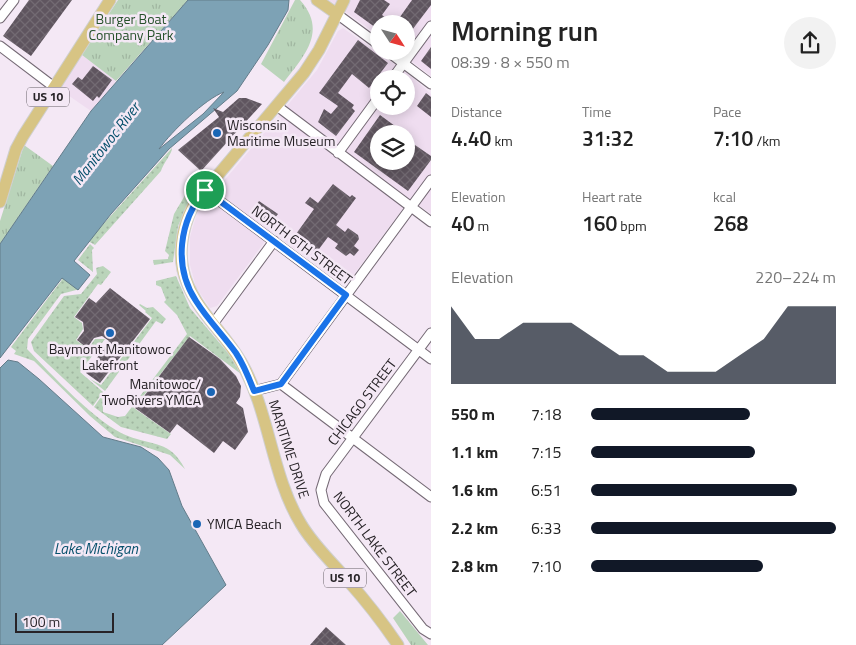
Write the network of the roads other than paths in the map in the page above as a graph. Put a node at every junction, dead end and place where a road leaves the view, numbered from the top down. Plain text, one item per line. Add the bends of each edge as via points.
1 (14, 0) edge
2 (110, 0) edge
3 (317, 0) edge
4 (344, 0) edge
5 (337, 14) junction
6 (0, 18) edge
7 (431, 26) edge
8 (370, 38) edge
9 (0, 46) edge
10 (398, 60) edge
11 (403, 64) junction
12 (399, 70) edge
13 (431, 84) edge
14 (54, 87) junction
15 (277, 106) junction
16 (370, 109) edge
17 (338, 152) junction
18 (431, 180) edge
19 (2, 187) edge
20 (205, 190) junction
21 (0, 202) edge
22 (411, 206) junction
23 (431, 222) edge
24 (274, 241) junction
25 (346, 295) junction
26 (213, 324) junction
27 (431, 333) edge
28 (418, 350) junction
29 (431, 359) edge
30 (281, 384) junction
31 (254, 391) junction
32 (353, 438) junction
33 (321, 490) joint
34 (431, 497) edge
35 (431, 634) edge
36 (398, 645) edge

1 - 6 street
2 - 14 main road, US 10
3 - 5 main road
4 - 5 main road, MARITIME DRIVE
5 - 8 street
5 - 15 main road, MARITIME DRIVE / US 10 via 311,63
7 - 11 street
9 - 14 street
10 - 11 street
11 - 12 street
11 - 13 street
14 - 19 main road, US 10 via 16,149
15 - 17 street
15 - 20 main road, MARITIME DRIVE / US 10
16 - 17 street
17 - 22 street
18 - 22 street
19 - 21 main road, US 10
20 - 24 street, NORTH 6TH STREET
20 - 26 main road, MARITIME DRIVE / US 10 via 186,222 181,258 188,288
22 - 23 street
22 - 25 street
24 - 25 street, NORTH 6TH STREET
24 - 26 street
25 - 28 street, NORTH 6TH STREET
25 - 30 street
26 - 31 main road, MARITIME DRIVE / US 10 via 236,353
27 - 28 street, CHICAGO STREET
28 - 29 street, NORTH 6TH STREET
28 - 32 street, CHICAGO STREET
30 - 31 street
30 - 32 street
31 - 36 main road, MARITIME DRIVE / US 10 via 293,510 309,537
32 - 33 street, CHICAGO STREET via 326,474
32 - 34 street
33 - 35 street, NORTH LAKE STREET via 324,503 423,629

